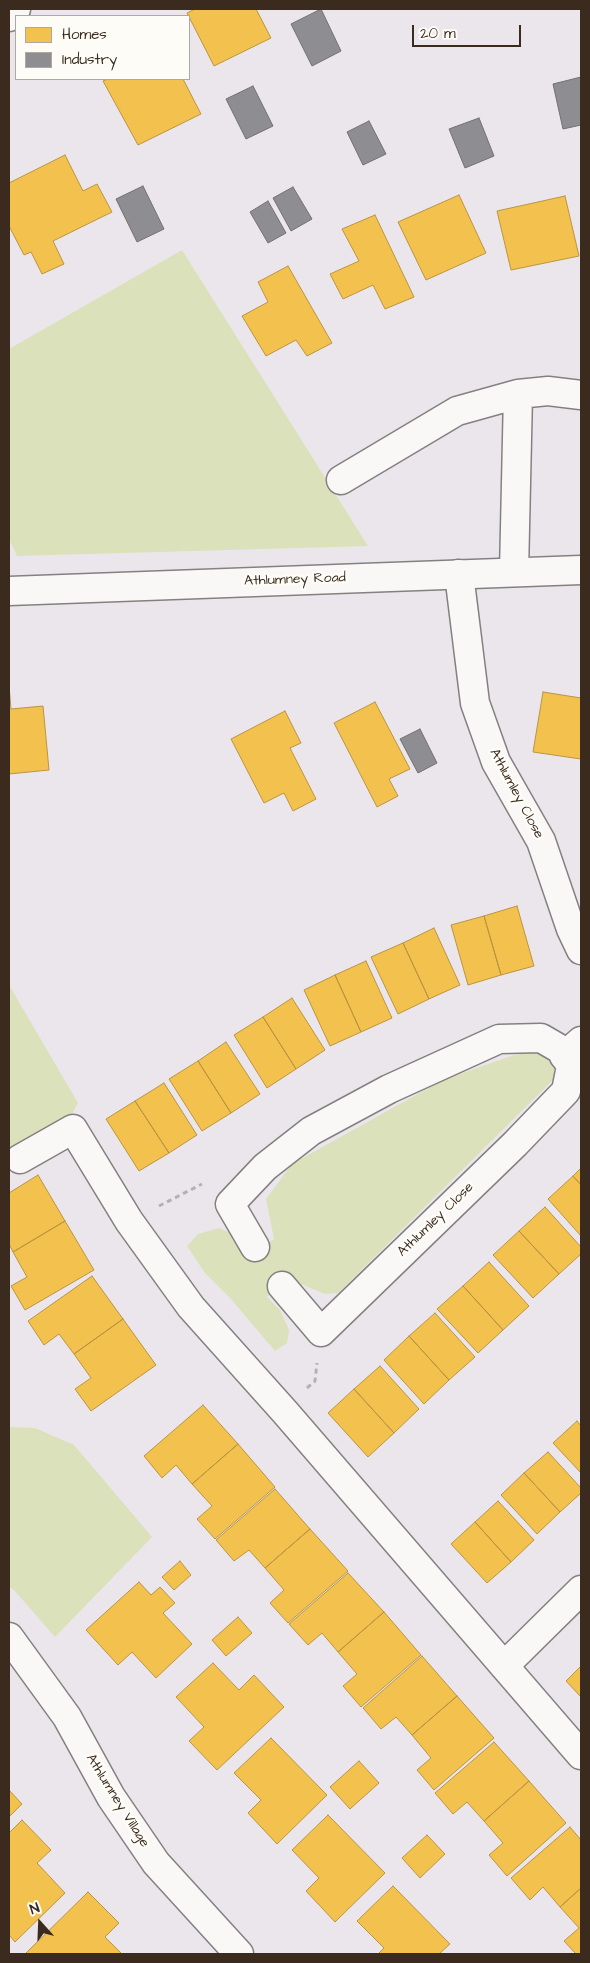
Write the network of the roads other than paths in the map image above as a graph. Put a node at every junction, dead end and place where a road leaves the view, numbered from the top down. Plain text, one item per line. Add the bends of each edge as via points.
1 (16, 9) edge
2 (9, 17) edge
3 (518, 394) junction
4 (581, 395) edge
5 (340, 480) dead end
6 (581, 570) edge
7 (514, 572) junction
8 (459, 574) junction
9 (9, 591) edge
10 (581, 950) edge
11 (573, 1049) edge
12 (20, 1159) dead end
13 (255, 1247) dead end
14 (282, 1286) dead end
15 (581, 1590) edge
16 (9, 1637) edge
17 (504, 1666) junction
18 (581, 1755) edge
19 (239, 1954) edge

1 - 2 street
3 - 4 street via 548,391
3 - 5 street via 457,412
3 - 7 street
6 - 7 street, Athlumney Road
7 - 8 street, Athlumney Road
8 - 9 street, Athlumney Road
8 - 10 street, Athlumley Close via 475,703 496,762 541,841
11 - 13 street, Athlumley Close via 560,1049 541,1038 499,1039 389,1089 311,1132 265,1168 230,1204
11 - 14 street, Athlumley Close via 566,1091 321,1332
12 - 17 street via 73,1129 129,1221 191,1307
15 - 17 street
16 - 19 street, Athlumney Village via 67,1717 111,1796 156,1863
17 - 18 street

